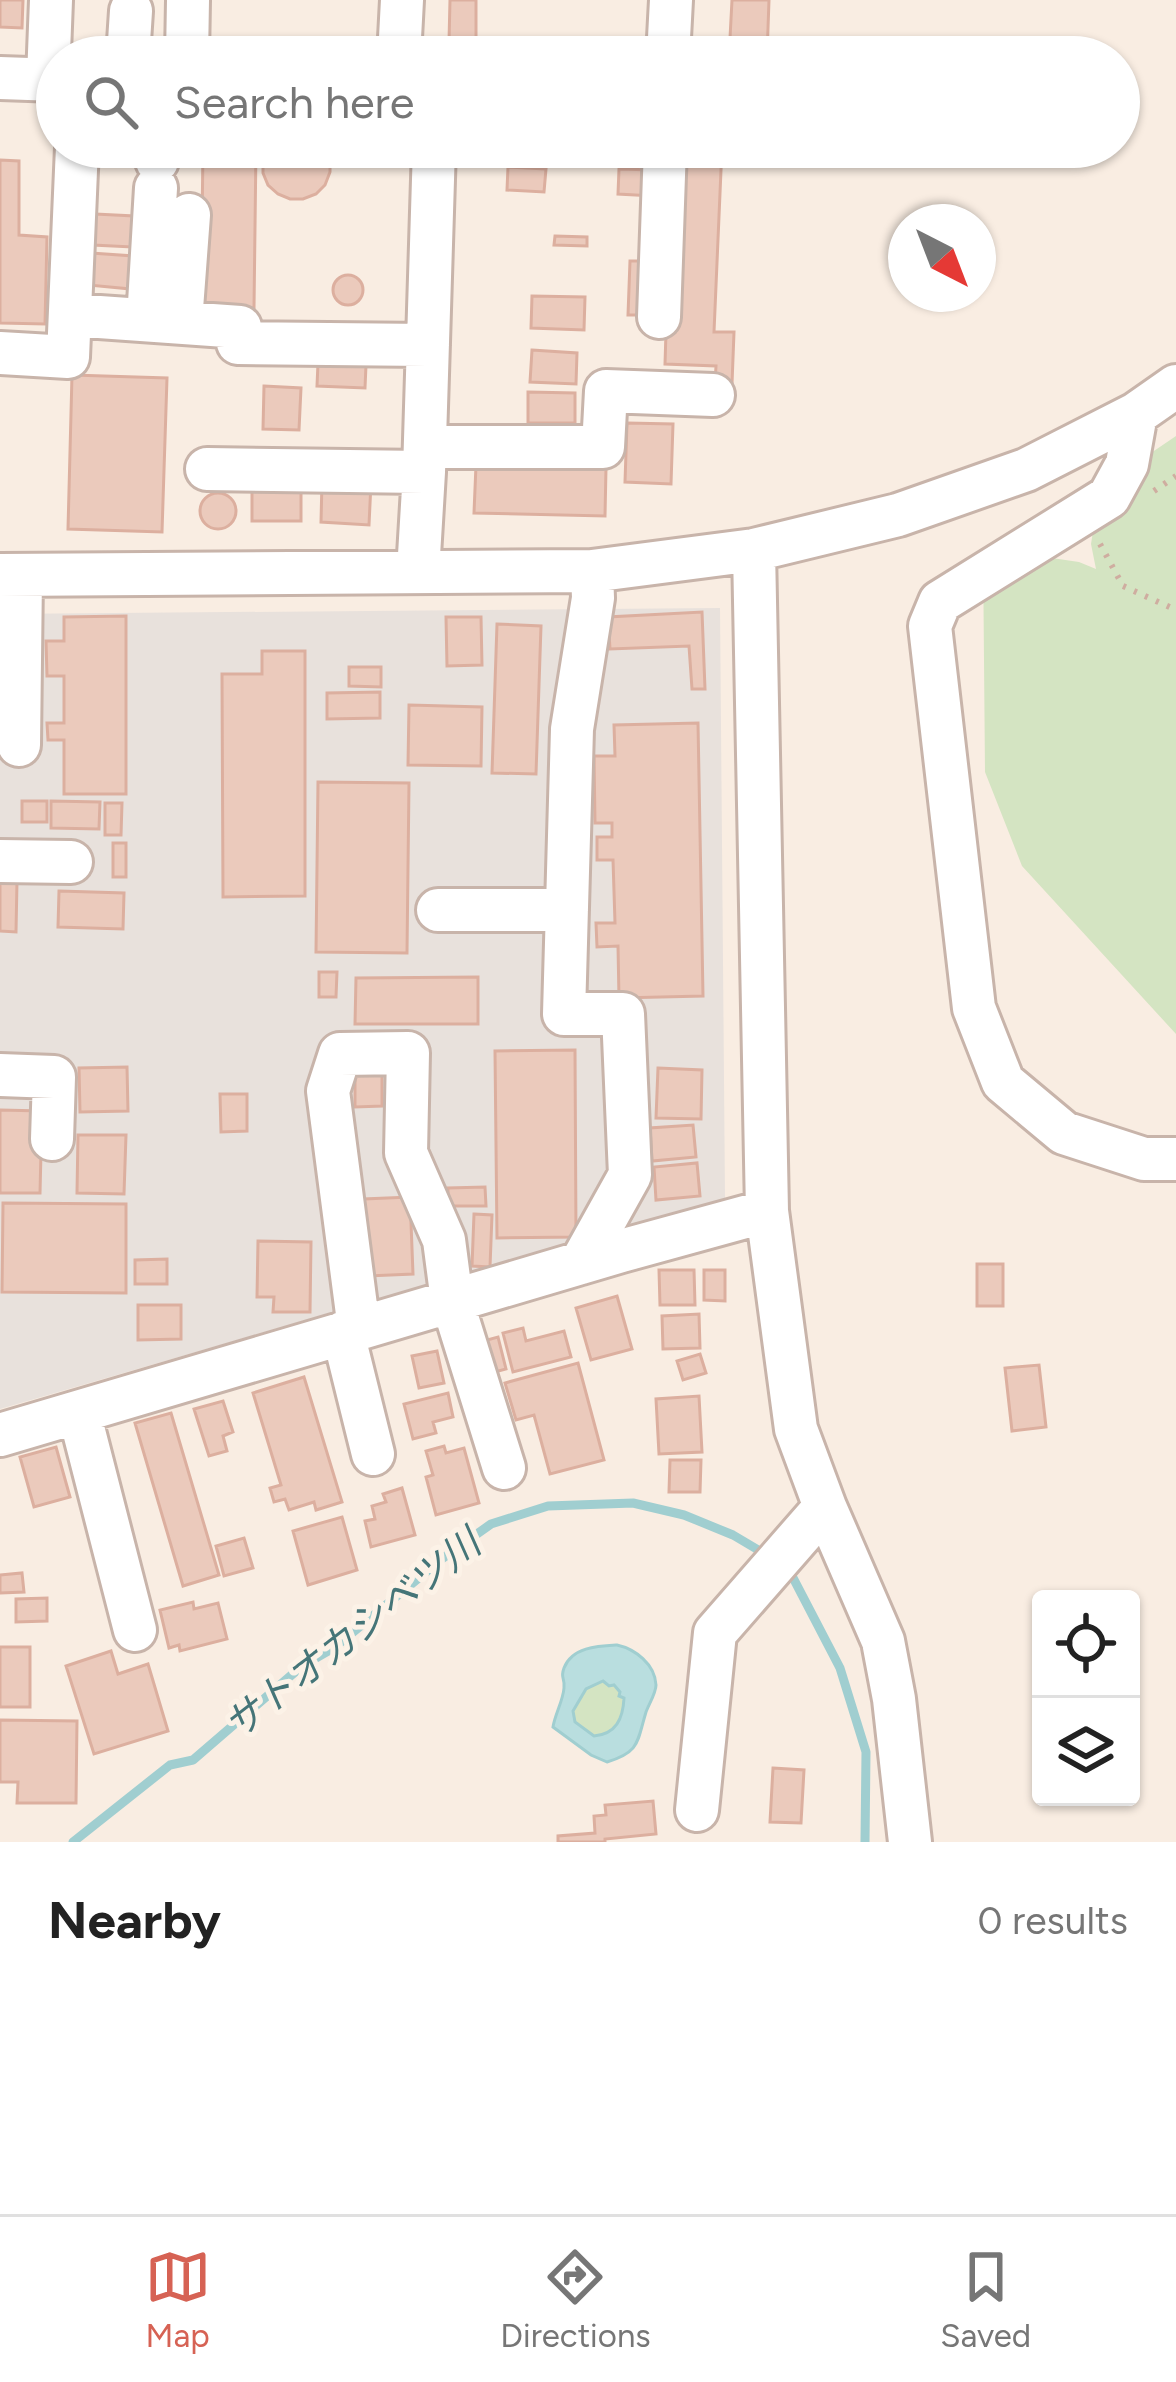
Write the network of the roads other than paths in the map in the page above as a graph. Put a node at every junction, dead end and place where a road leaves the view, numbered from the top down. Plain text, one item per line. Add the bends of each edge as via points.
1 (51, 0) edge
2 (188, 0) edge
3 (402, 0) edge
4 (671, 0) edge
5 (131, 11) dead end
6 (51, 36) edge
7 (129, 36) edge
8 (187, 36) edge
9 (400, 36) edge
10 (669, 36) edge
11 (0, 78) edge
12 (36, 79) edge
13 (76, 168) edge
14 (157, 168) edge
15 (433, 168) edge
16 (664, 168) edge
17 (189, 215) dead end
18 (71, 315) junction
19 (659, 316) dead end
20 (164, 321) junction
21 (428, 345) junction
22 (0, 353) edge
23 (1176, 386) edge
24 (712, 395) dead end
25 (1136, 414) junction
26 (424, 459) junction
27 (207, 469) dead end
28 (754, 550) junction
29 (592, 571) junction
30 (418, 572) junction
31 (11, 575) edge
32 (19, 745) dead end
33 (0, 861) edge
34 (70, 862) dead end
35 (438, 910) dead end
36 (567, 910) junction
37 (0, 1075) edge
38 (52, 1139) dead end
39 (1176, 1159) edge
40 (766, 1211) junction
41 (581, 1263) junction
42 (452, 1301) junction
43 (351, 1331) junction
44 (79, 1412) junction
45 (0, 1435) edge
46 (373, 1454) dead end
47 (503, 1468) dead end
48 (825, 1507) junction
49 (135, 1630) dead end
50 (697, 1810) dead end
51 (910, 1842) edge

1 - 6 street
2 - 8 street
3 - 9 street
4 - 10 street
5 - 7 street
11 - 12 street
13 - 18 street
14 - 20 street
15 - 21 street
16 - 19 street
17 - 20 street
18 - 20 street
18 - 22 street via 68,357
20 - 21 street via 240,327 238,343
21 - 26 street
23 - 25 street
24 - 26 street via 606,391 603,447
25 - 28 street via 1026,470 898,514
25 - 39 street via 1127,464 1109,497 940,602 930,626 974,1008 1003,1082 1064,1133 1144,1159
26 - 27 street
26 - 30 street
28 - 29 street
28 - 40 street
29 - 30 street
29 - 36 street via 572,729
30 - 31 street
31 - 32 street
33 - 34 street
35 - 36 street
36 - 41 street via 563,1014 623,1014 630,1174
37 - 38 street via 54,1078
40 - 41 street
40 - 48 street via 796,1430
41 - 42 street
42 - 43 street
42 - 43 street via 444,1240 406,1153 408,1053 340,1054 328,1091
42 - 47 street
43 - 44 street
43 - 46 street
44 - 45 street
44 - 49 street
48 - 50 street via 715,1634
48 - 51 street via 883,1641

